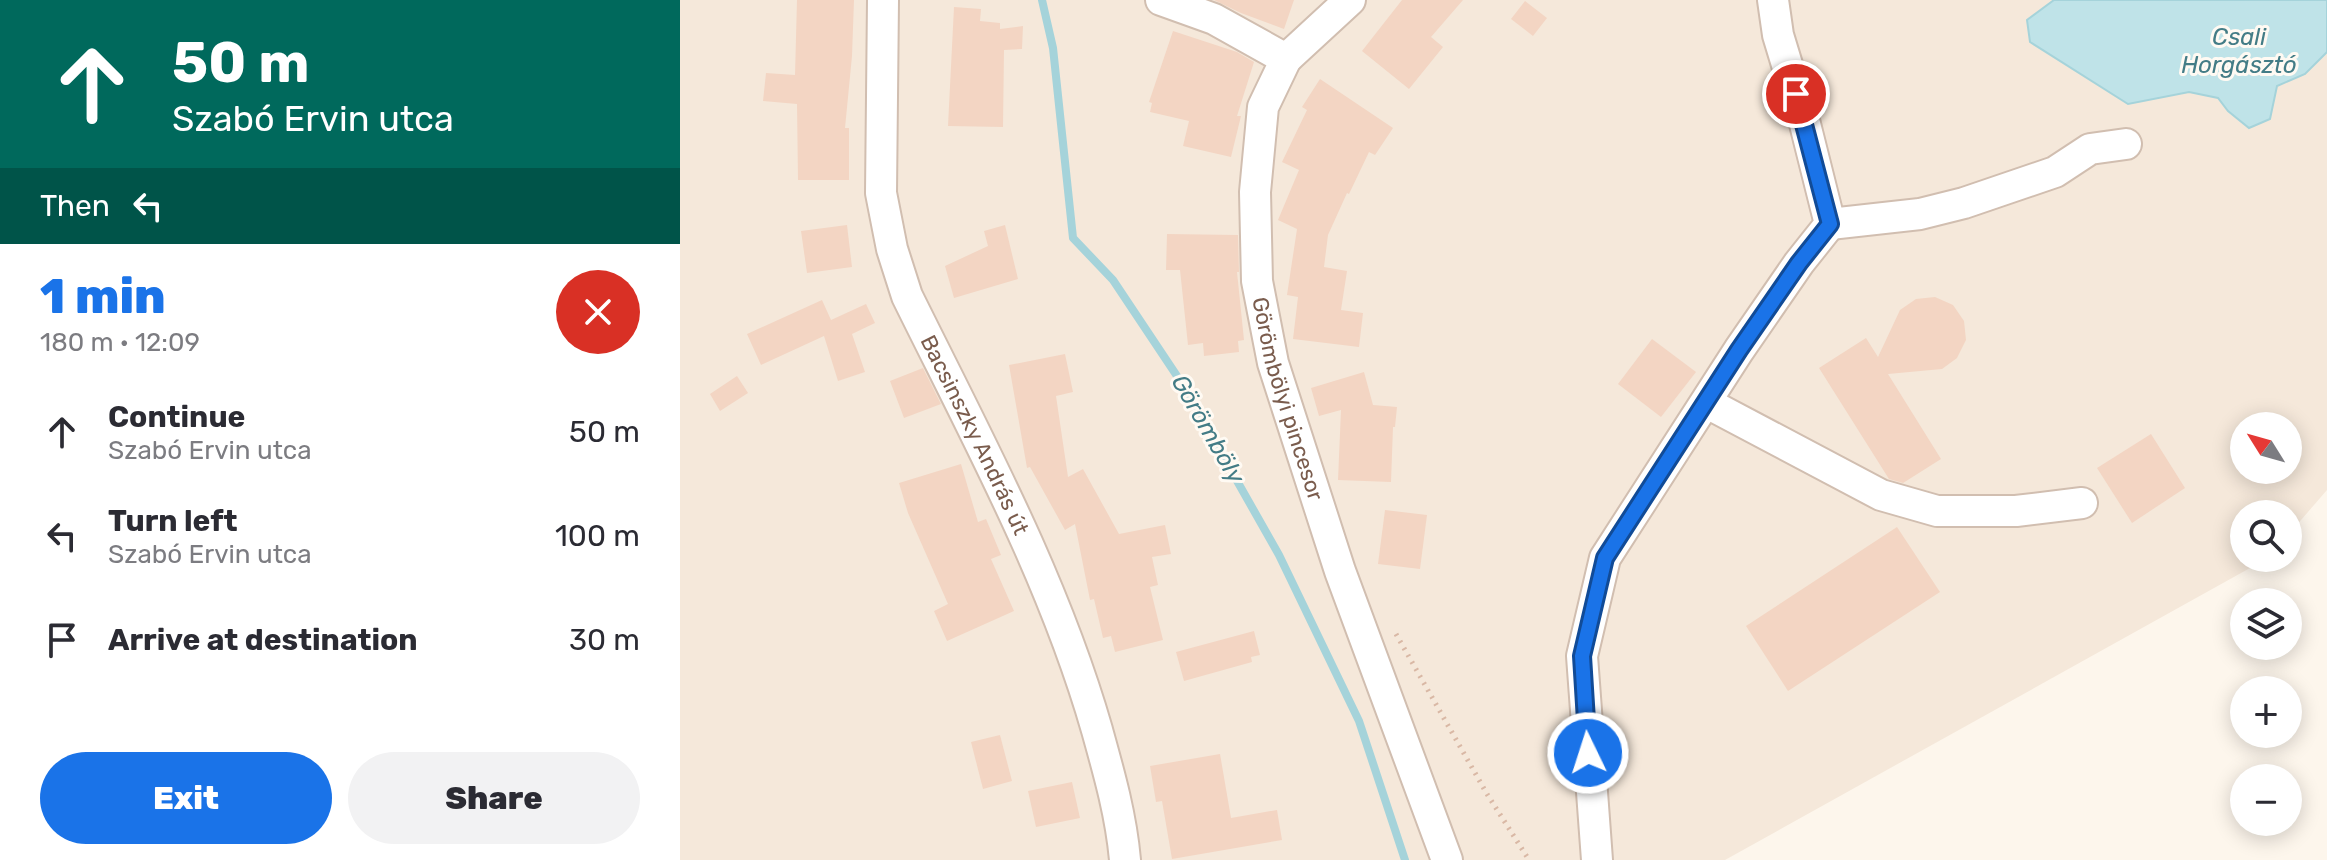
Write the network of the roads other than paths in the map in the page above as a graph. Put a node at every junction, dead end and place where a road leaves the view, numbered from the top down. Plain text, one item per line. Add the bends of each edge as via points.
1 (883, 0) edge
2 (1161, 0) edge
3 (1350, 0) edge
4 (1773, 0) edge
5 (1286, 59) junction
6 (2126, 144) dead end
7 (1830, 224) junction
8 (1707, 403) junction
9 (2082, 503) dead end
10 (1125, 860) edge
11 (1447, 860) edge
12 (1597, 860) edge

1 - 10 street, Bacsinszky András út via 881,193 892,249 907,296 1050,592 1114,789
2 - 5 street via 1214,19
3 - 5 street
4 - 7 street
5 - 11 street, Görömbölyi pincesor via 1263,107 1255,192 1257,281 1270,350 1340,571
6 - 7 street via 2090,149 2055,172 1964,203 1920,214
7 - 8 street
8 - 9 street via 1881,495 1937,511 2016,511
8 - 12 street via 1605,558 1582,656

